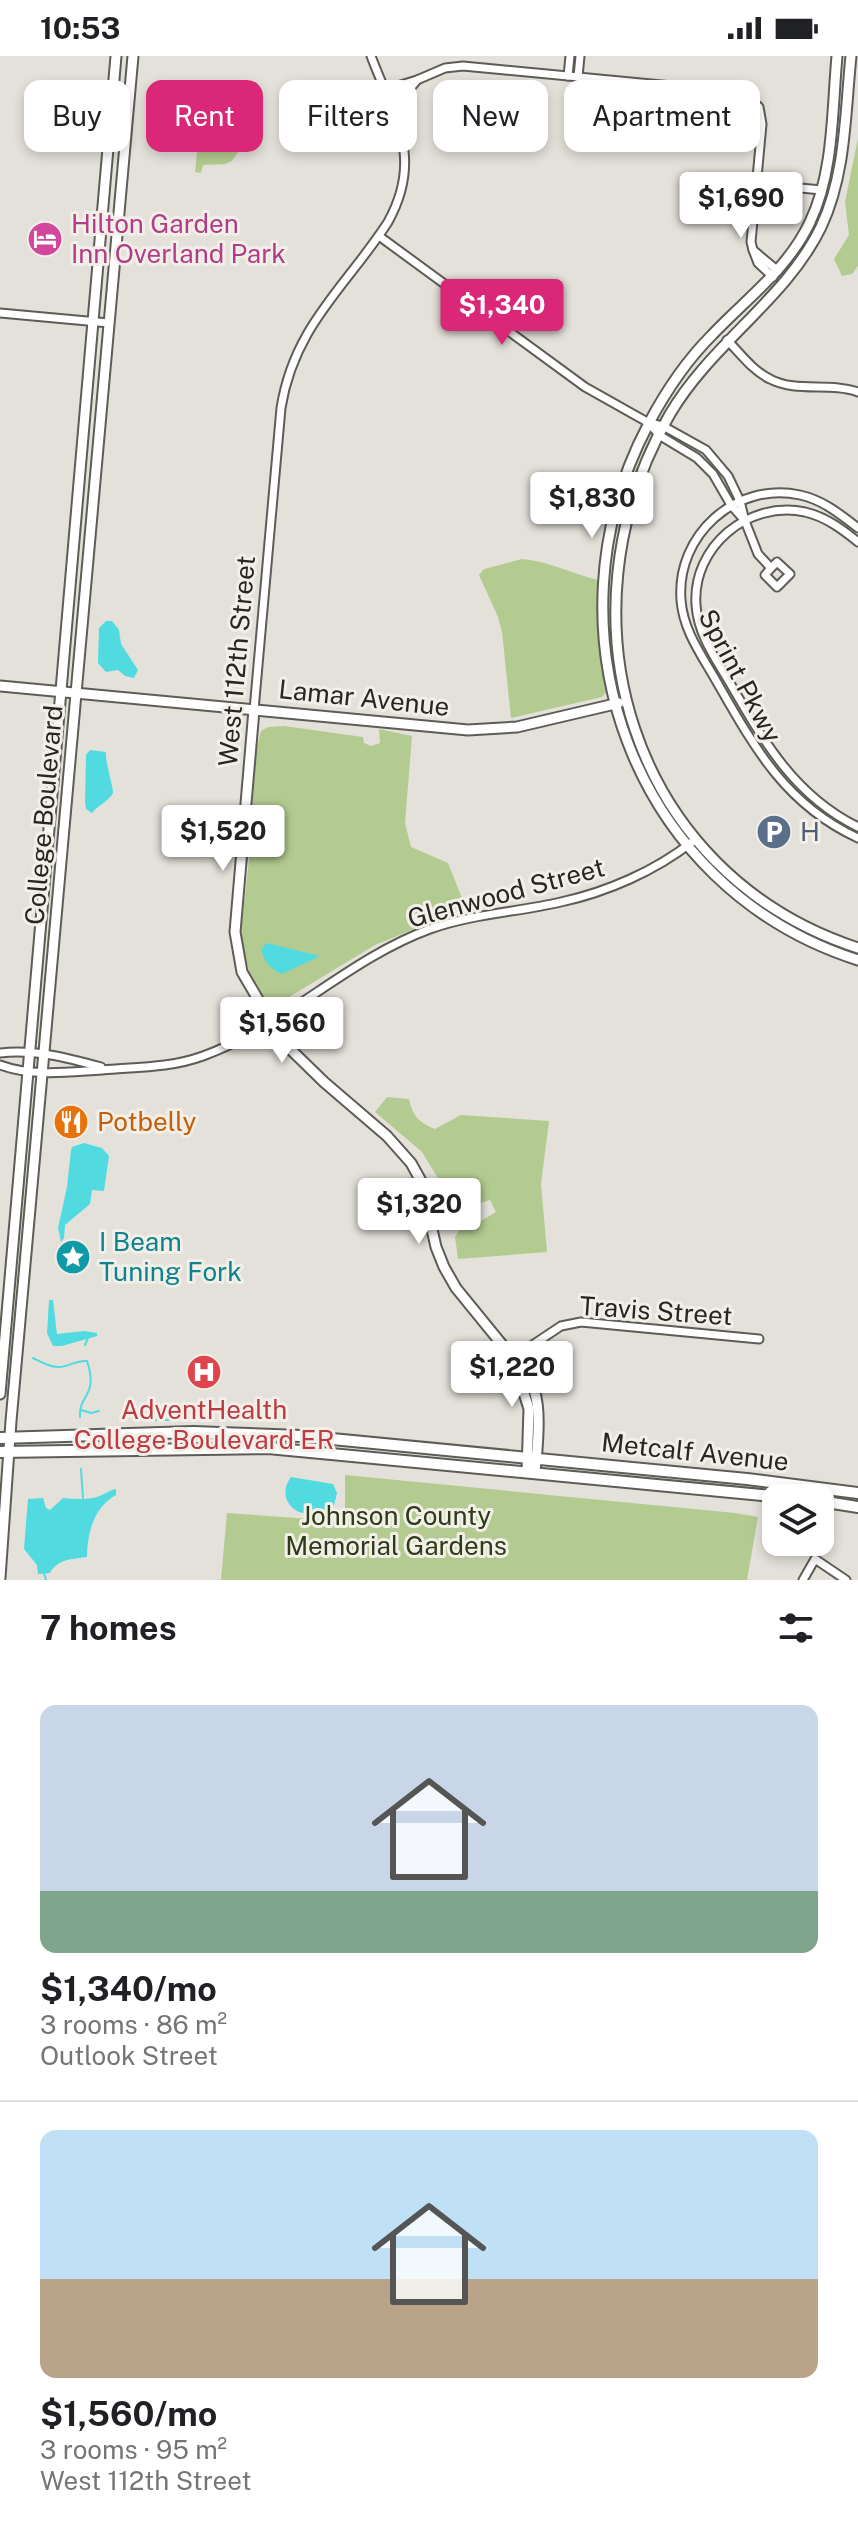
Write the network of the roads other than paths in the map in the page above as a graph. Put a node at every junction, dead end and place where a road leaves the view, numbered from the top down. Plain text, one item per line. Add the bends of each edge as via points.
1 (116, 56) edge
2 (133, 56) edge
3 (371, 56) edge
4 (570, 56) edge
5 (580, 56) edge
6 (837, 56) edge
7 (851, 56) edge
8 (568, 76) junction
9 (578, 77) junction
10 (380, 80) edge
11 (417, 80) edge
12 (403, 152) edge
13 (756, 184) junction
14 (822, 190) junction
15 (379, 236) junction
16 (776, 274) junction
17 (0, 313) edge
18 (93, 321) junction
19 (109, 323) junction
20 (727, 340) junction
21 (858, 392) edge
22 (649, 423) junction
23 (661, 431) junction
24 (740, 501) junction
25 (731, 505) junction
26 (745, 521) junction
27 (858, 528) edge
28 (858, 542) edge
29 (771, 568) dead end
30 (0, 686) edge
31 (60, 691) junction
32 (77, 692) junction
33 (627, 701) junction
34 (616, 704) junction
35 (254, 710) junction
36 (858, 827) edge
37 (858, 838) edge
38 (695, 840) junction
39 (686, 847) junction
40 (858, 948) edge
41 (858, 960) edge
42 (270, 1021) junction
43 (30, 1052) junction
44 (0, 1053) edge
45 (45, 1054) junction
46 (0, 1065) edge
47 (107, 1069) junction
48 (28, 1072) junction
49 (43, 1072) junction
50 (759, 1339) dead end
51 (513, 1358) junction
52 (0, 1394) edge
53 (5, 1438) edge
54 (5, 1452) edge
55 (532, 1458) junction
56 (531, 1472) junction
57 (858, 1493) edge
58 (762, 1495) edge
59 (834, 1503) edge
60 (858, 1507) edge
61 (833, 1571) junction
62 (0, 1578) edge
63 (803, 1580) edge
64 (826, 1580) edge
65 (846, 1580) edge

1 - 18 street, College Boulevard
2 - 19 street, College Boulevard
3 - 10 street, West 112th Street
4 - 8 street
5 - 9 street
6 - 14 street
7 - 20 street via 839,172 829,209 796,267
8 - 9 street
8 - 11 street via 463,66
9 - 13 street via 746,96 761,114
12 - 15 street, West 112th Street via 398,202
13 - 14 street
13 - 16 street via 751,242
14 - 16 street via 803,235
15 - 22 street via 571,378
15 - 35 street, West 112th Street via 309,327 287,376
16 - 22 street via 700,347
17 - 18 street
18 - 19 street
18 - 31 street, College Boulevard
19 - 32 street, College Boulevard
20 - 21 street via 778,383
20 - 23 street
22 - 23 street
22 - 34 street via 620,493 607,553 604,628
23 - 24 street via 713,456
23 - 25 street via 706,466
23 - 33 street via 629,511 617,570 615,630
24 - 25 street, Sprint Pkwy
24 - 26 street
24 - 27 street, Sprint Pkwy via 771,493 800,495 826,505
25 - 26 street
25 - 37 street, Sprint Pkwy via 703,529 687,557 680,592 686,627 772,773 818,815
26 - 28 street, Sprint Pkwy via 773,511 807,513 831,522
26 - 29 street via 758,554
26 - 36 street, Sprint Pkwy via 722,537 702,567 696,596 702,633 780,765 812,797
30 - 31 street, Lamar Avenue
31 - 32 street, Lamar Avenue
31 - 43 street, College Boulevard
32 - 35 street, Lamar Avenue
32 - 45 street, College Boulevard
33 - 34 street, Lamar Avenue
33 - 38 street via 654,776
34 - 35 street, Lamar Avenue via 526,725 468,730
34 - 39 street via 645,782
35 - 42 street, West 112th Street via 235,932 242,972
38 - 39 street, Glenwood Street
38 - 40 street via 768,906
39 - 41 street via 762,915 810,942
39 - 42 street, Glenwood Street via 582,897 412,936
42 - 47 street, Glenwood Street via 226,1047 190,1060
42 - 51 street, West 112th Street via 300,1061 411,1163 421,1181 444,1267
43 - 44 street, Glenwood Street
43 - 45 street, Glenwood Street
43 - 48 street, College Boulevard
45 - 47 street, Glenwood Street
45 - 49 street, College Boulevard
46 - 48 street, Glenwood Street
47 - 49 street, Glenwood Street
48 - 49 street, Glenwood Street
48 - 52 street, College Boulevard
49 - 53 street, College Boulevard
50 - 51 street, Travis Street via 581,1322 561,1326
51 - 55 street, West 112th Street via 527,1372 535,1396 538,1424
53 - 54 street, College Boulevard
53 - 55 main road, Metcalf Avenue via 264,1434
54 - 56 main road, Metcalf Avenue via 268,1448
54 - 62 street, College Boulevard
55 - 56 street, West 112th Street
55 - 57 main road, Metcalf Avenue
56 - 58 main road, Metcalf Avenue
59 - 60 main road
61 - 63 street via 815,1559
61 - 64 street
61 - 65 street

